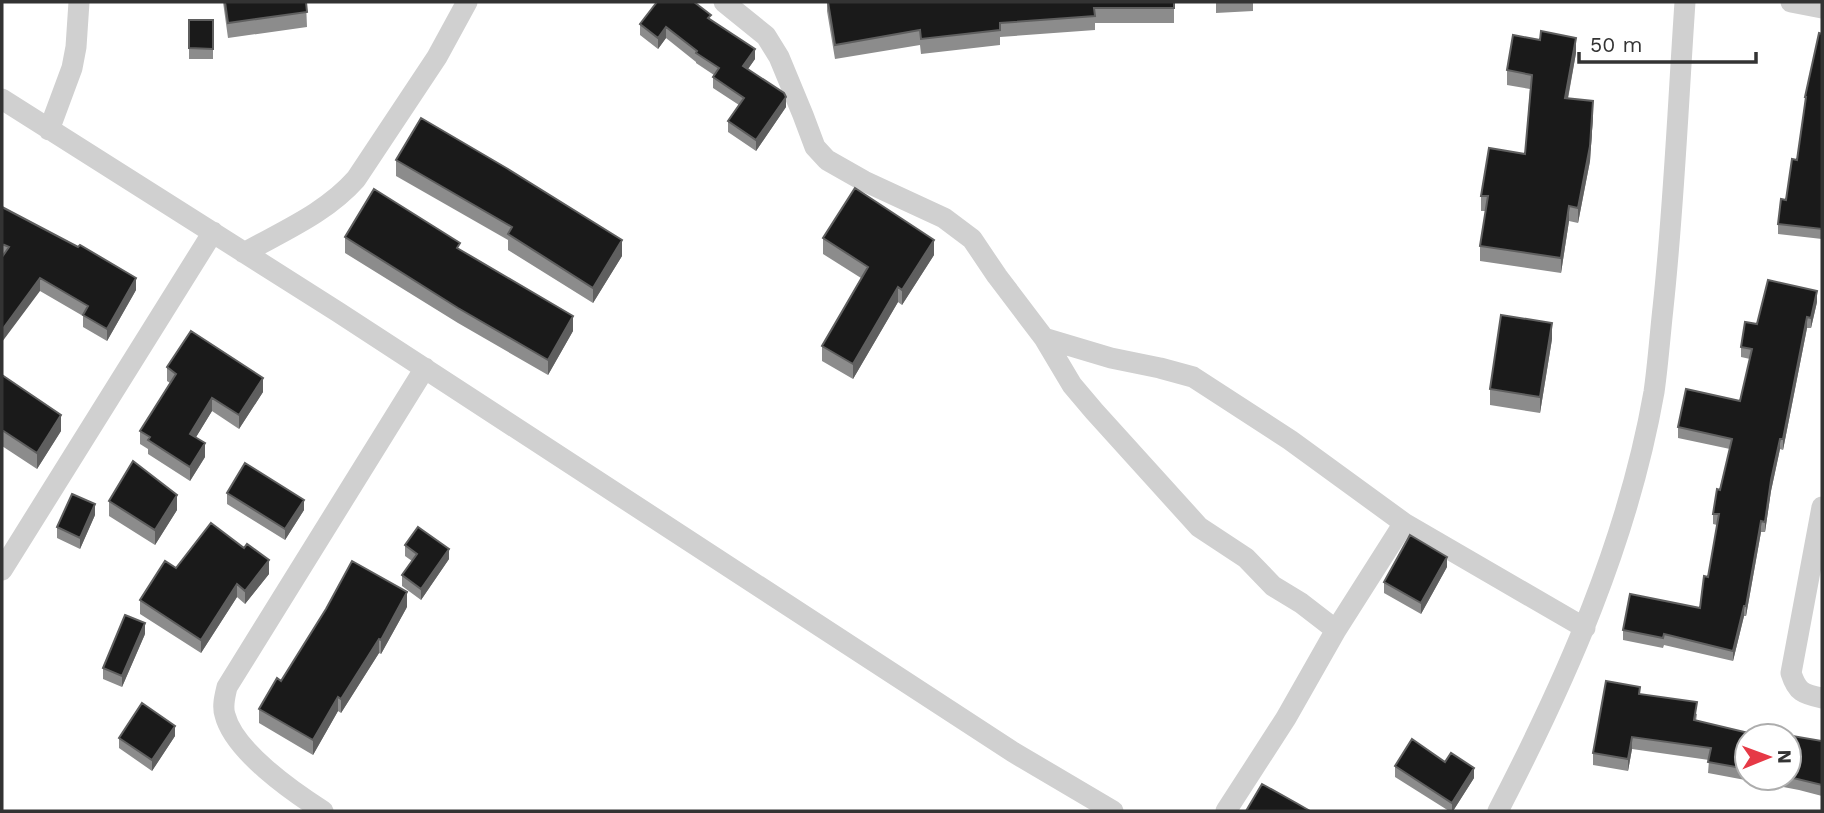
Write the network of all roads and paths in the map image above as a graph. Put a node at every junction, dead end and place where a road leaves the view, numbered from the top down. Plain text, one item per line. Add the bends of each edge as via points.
1 (79, 2) edge
2 (467, 2) edge
3 (724, 2) edge
4 (1685, 2) edge
5 (1791, 2) edge
6 (1822, 8) edge
7 (2, 99) edge
8 (49, 130) junction
9 (212, 232) junction
10 (244, 253) junction
11 (1044, 338) junction
12 (425, 368) junction
13 (1822, 507) edge
14 (1404, 523) junction
15 (2, 570) edge
16 (1585, 628) junction
17 (1336, 630) junction
18 (1822, 698) edge
19 (318, 810) edge
20 (1113, 811) edge
21 (1226, 811) edge
22 (1498, 811) edge

1 - 8 street via 72,68
2 - 10 street via 437,57 356,179 325,208
3 - 11 street via 766,36 815,147 827,160 944,218 972,239
4 - 16 street via 1670,240 1654,391 1630,499
5 - 6 street
7 - 8 street
8 - 9 street
9 - 10 street
9 - 15 street
10 - 12 street
11 - 14 street via 1193,377
11 - 17 street via 1072,385 1199,527 1247,558 1273,586
12 - 19 street via 227,687 225,715 233,732 270,774
12 - 20 street via 1013,752
13 - 18 street via 1790,673 1795,686
14 - 16 street
14 - 17 street
16 - 22 street
17 - 21 street

